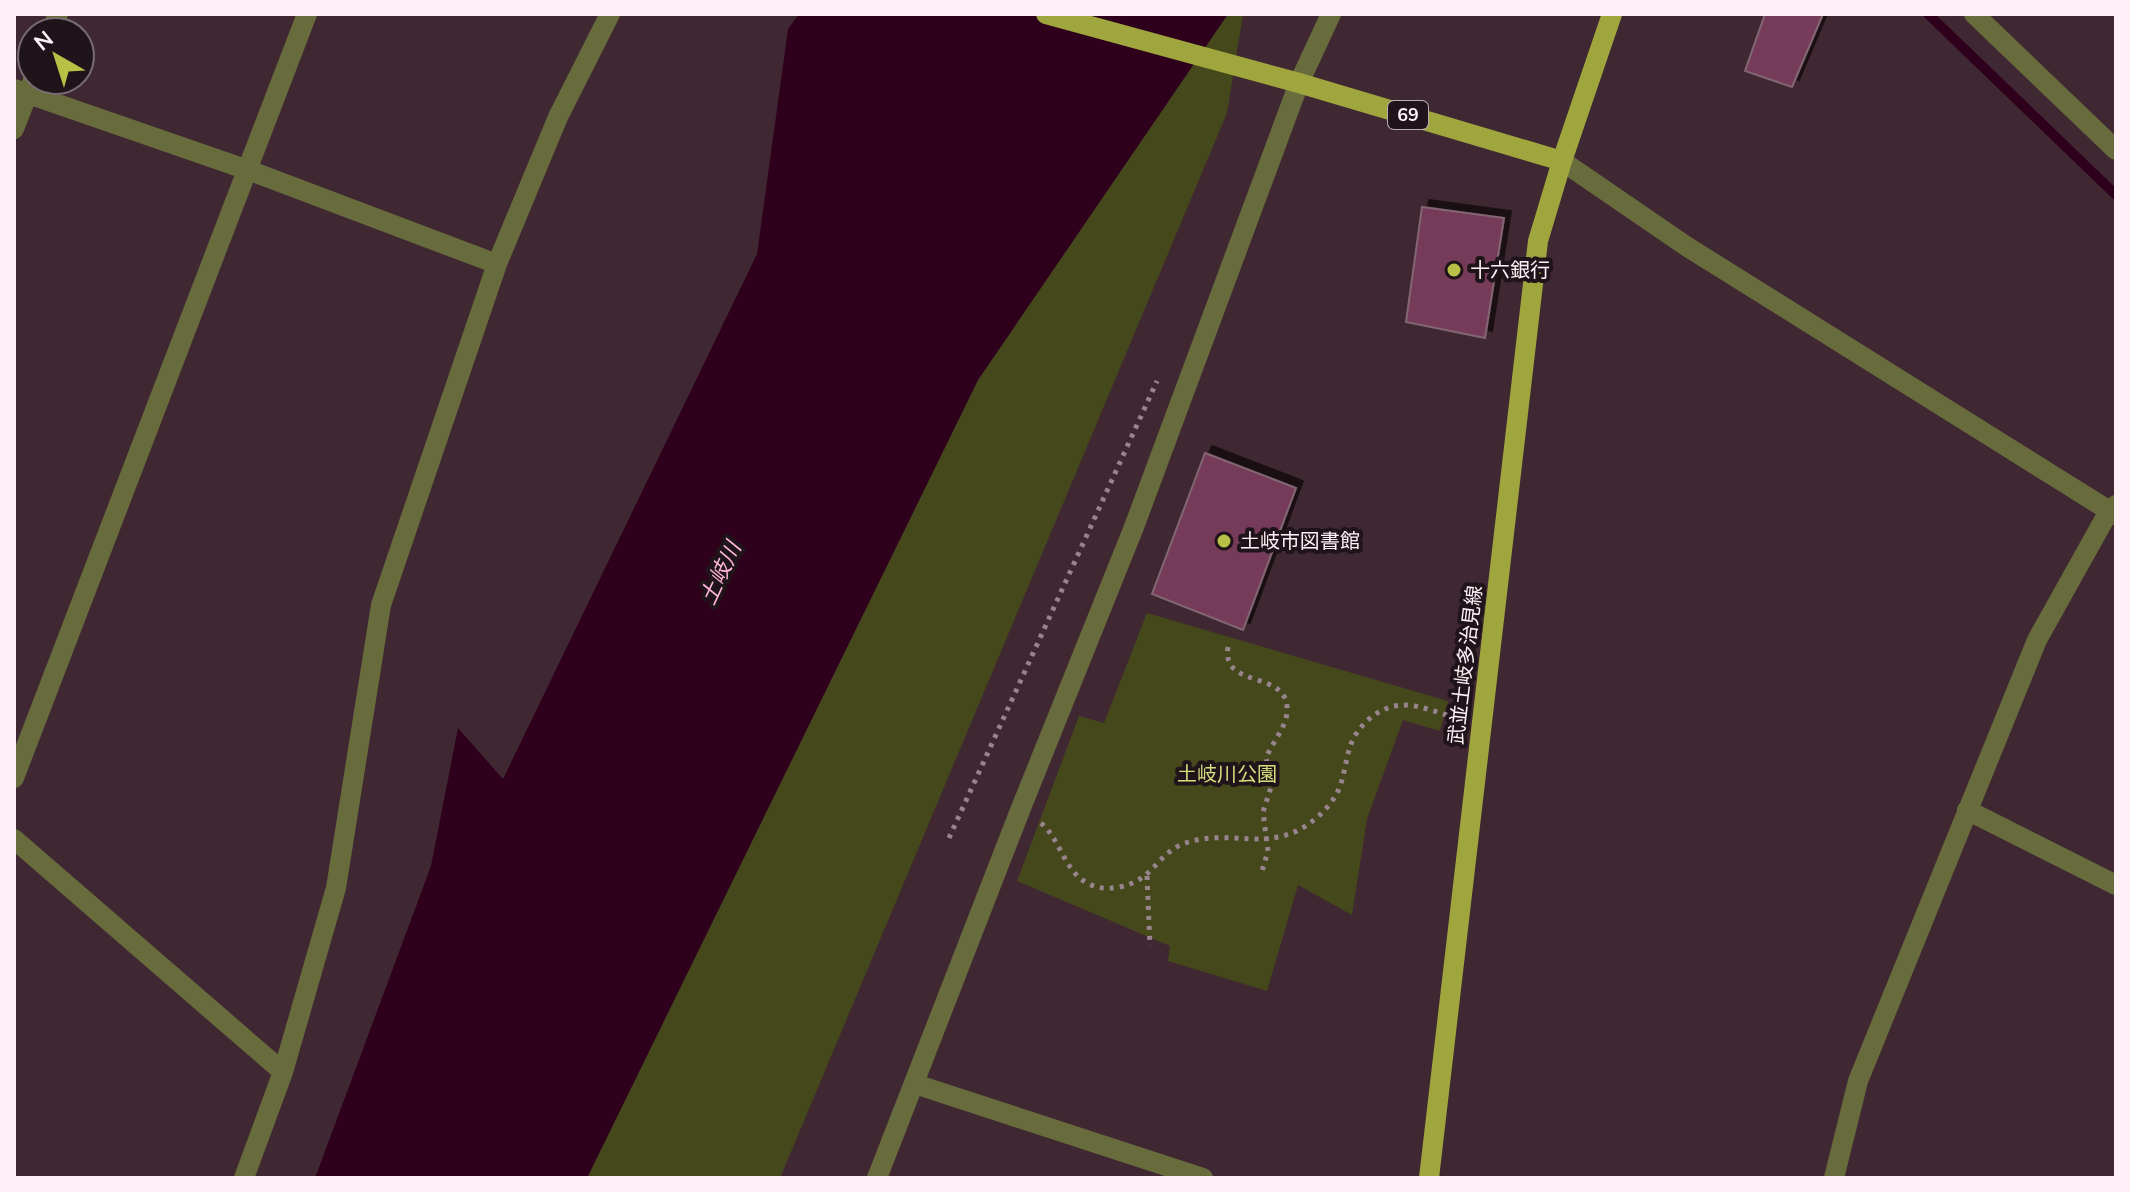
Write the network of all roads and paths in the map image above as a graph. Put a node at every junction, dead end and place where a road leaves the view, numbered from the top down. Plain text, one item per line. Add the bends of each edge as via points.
1 (307, 14) edge
2 (610, 14) edge
3 (1046, 14) edge
4 (1331, 14) edge
5 (1612, 14) edge
6 (1974, 14) edge
7 (1299, 83) junction
8 (23, 96) edge
9 (47, 96) edge
10 (14, 129) edge
11 (2116, 150) edge
12 (1562, 161) junction
13 (248, 170) junction
14 (497, 264) junction
15 (1158, 377) dead end
16 (2114, 510) edge
17 (1228, 647) dead end
18 (1482, 725) junction
19 (14, 778) edge
20 (1021, 808) junction
21 (1967, 810) junction
22 (949, 838) dead end
23 (14, 839) edge
24 (1266, 841) junction
25 (1262, 871) dead end
26 (1147, 875) junction
27 (2116, 885) edge
28 (1150, 946) dead end
29 (283, 1072) junction
30 (915, 1084) junction
31 (244, 1178) edge
32 (877, 1178) edge
33 (1203, 1178) edge
34 (1429, 1178) edge
35 (1834, 1178) edge

1 - 13 street
2 - 14 street via 558,117
3 - 7 main road, 69
4 - 7 street
5 - 12 main road, 武並土岐多治見線
6 - 11 street
7 - 12 main road, 69
7 - 20 street via 1134,527
8 - 10 street
9 - 13 street
12 - 16 street via 1686,246
12 - 18 main road, 武並土岐多治見線 via 1538,241
13 - 14 street
13 - 19 street
14 - 29 street via 381,605 336,888
15 - 22 path
16 - 21 street via 2037,640
17 - 24 path via 1237,672 1273,684 1287,706 1266,758 1272,784 1263,812
18 - 24 path via 1405,704 1386,708 1362,726 1351,743 1341,783 1328,806 1306,826
18 - 34 main road, 武並土岐多治見線
20 - 26 path via 1053,834 1072,870 1090,885 1116,887
20 - 30 street
21 - 27 street
21 - 35 street via 1858,1081
23 - 29 street
24 - 25 path
24 - 26 path via 1214,836 1195,840 1179,845
26 - 28 path
29 - 31 street
30 - 32 street
30 - 33 street

